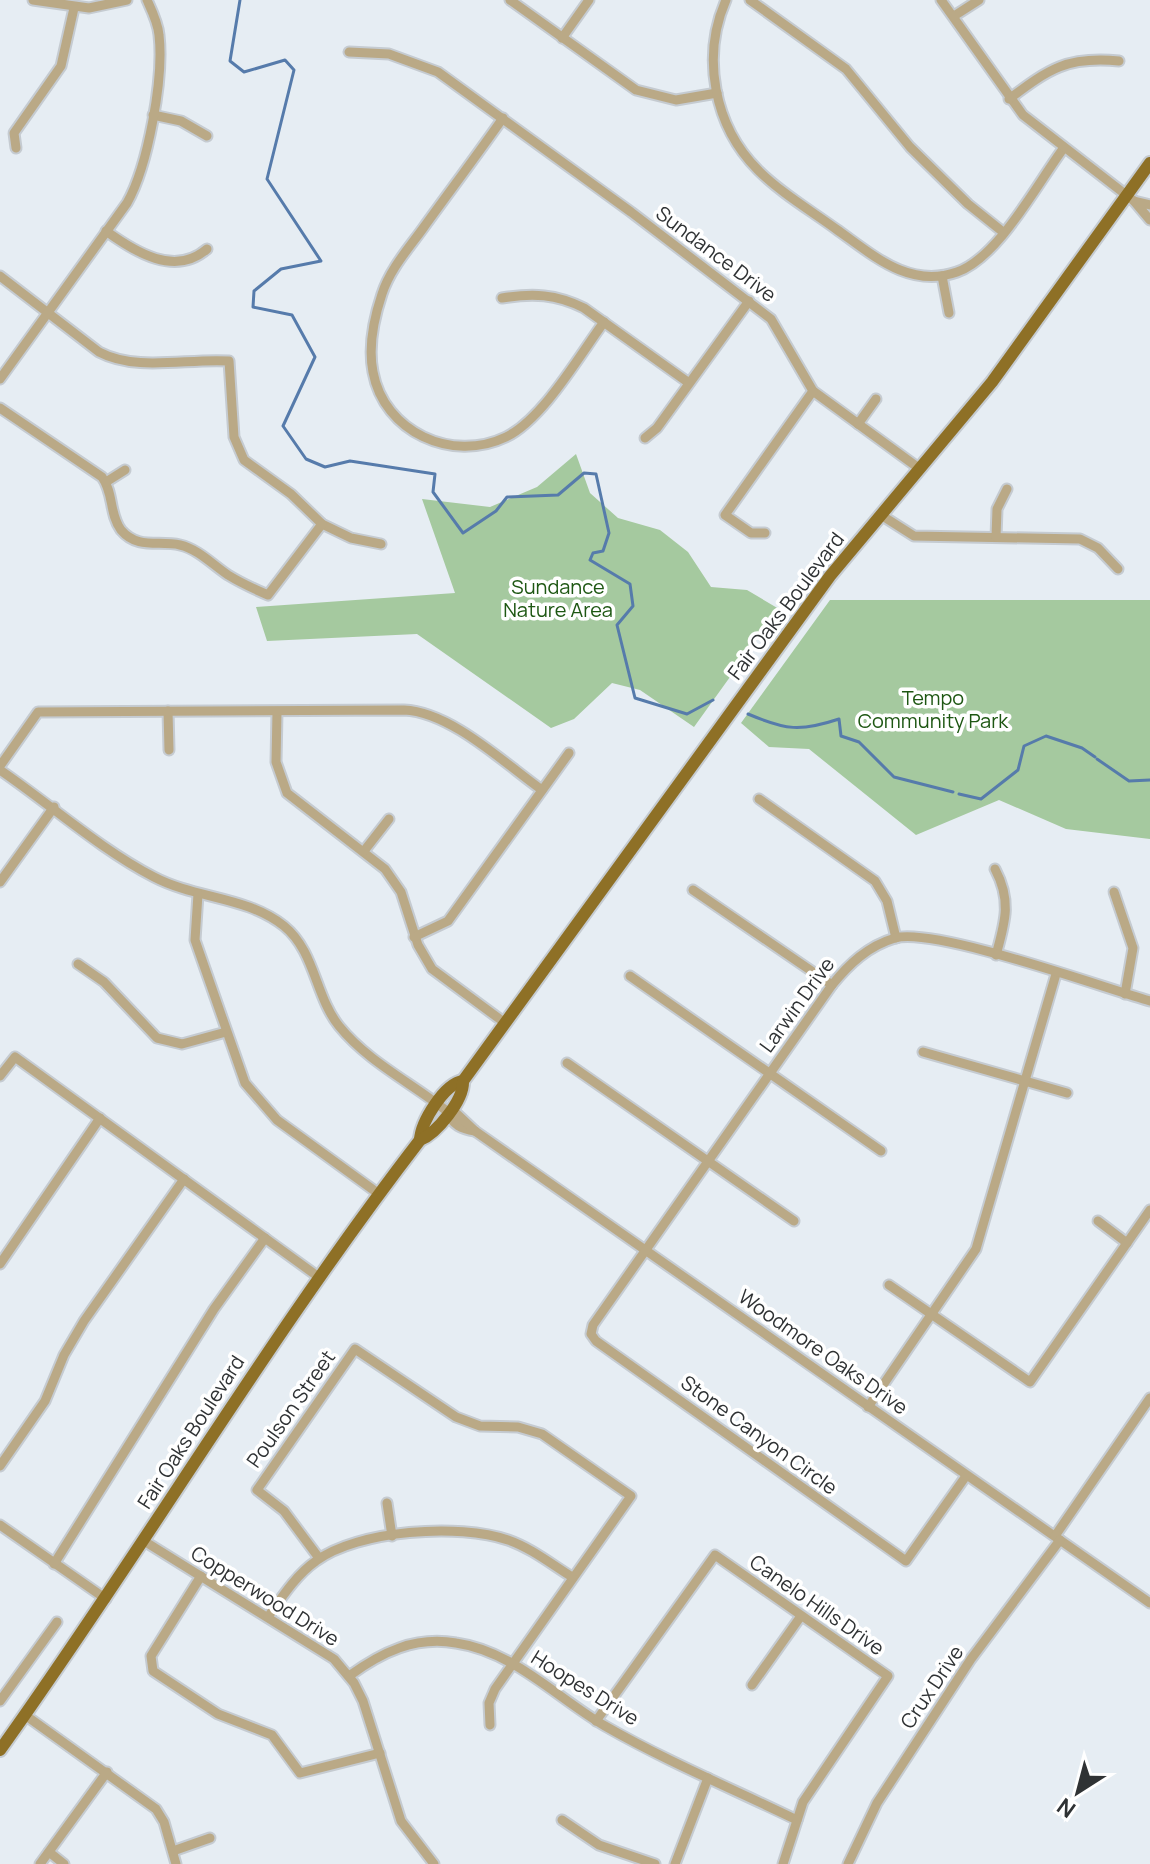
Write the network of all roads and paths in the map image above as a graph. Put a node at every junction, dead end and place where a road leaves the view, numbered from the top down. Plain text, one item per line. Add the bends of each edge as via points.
1 (33, 0) edge
2 (127, 0) edge
3 (147, 0) edge
4 (510, 0) edge
5 (589, 0) edge
6 (726, 0) edge
7 (750, 0) edge
8 (941, 0) edge
9 (979, 0) edge
10 (74, 8) junction
11 (954, 16) junction
12 (562, 38) junction
13 (349, 52) dead end
14 (1119, 61) dead end
15 (717, 93) junction
16 (1009, 99) junction
17 (153, 115) junction
18 (503, 118) junction
19 (207, 136) dead end
20 (16, 148) dead end
21 (1063, 149) junction
22 (1150, 163) edge
23 (1130, 199) junction
24 (1150, 205) edge
25 (1150, 220) edge
26 (106, 231) junction
27 (1003, 232) junction
28 (207, 249) dead end
29 (0, 276) edge
30 (942, 276) junction
31 (502, 298) dead end
32 (749, 301) junction
33 (47, 313) junction
34 (949, 313) dead end
35 (604, 322) junction
36 (0, 379) edge
37 (689, 383) junction
38 (813, 391) junction
39 (876, 399) dead end
40 (0, 408) edge
41 (858, 424) junction
42 (645, 438) dead end
43 (920, 469) junction
44 (125, 470) dead end
45 (106, 482) junction
46 (1007, 489) dead end
47 (881, 515) junction
48 (322, 524) junction
49 (765, 533) dead end
50 (996, 537) junction
51 (381, 544) dead end
52 (1118, 569) dead end
53 (168, 711) junction
54 (277, 712) junction
55 (169, 750) dead end
56 (569, 753) dead end
57 (0, 768) edge
58 (542, 790) junction
59 (759, 799) dead end
60 (54, 807) junction
61 (389, 819) dead end
62 (364, 851) junction
63 (995, 869) dead end
64 (0, 882) edge
65 (693, 890) dead end
66 (1114, 892) dead end
67 (198, 894) junction
68 (414, 937) junction
69 (896, 938) junction
70 (996, 955) junction
71 (78, 964) dead end
72 (1056, 974) junction
73 (630, 976) dead end
74 (832, 985) junction
75 (1125, 994) junction
76 (1150, 1001) edge
77 (505, 1023) junction
78 (226, 1032) junction
79 (923, 1052) dead end
80 (567, 1063) dead end
81 (769, 1073) junction
82 (0, 1076) edge
83 (1025, 1082) junction
84 (1067, 1093) dead end
85 (443, 1108) junction
86 (100, 1118) junction
87 (881, 1151) dead end
88 (708, 1161) junction
89 (184, 1179) junction
90 (379, 1194) junction
91 (1150, 1210) edge
92 (794, 1221) dead end
93 (1098, 1221) dead end
94 (265, 1238) junction
95 (1127, 1243) junction
96 (648, 1250) junction
97 (0, 1264) edge
98 (320, 1278) junction
99 (889, 1285) dead end
100 (932, 1315) junction
101 (1150, 1398) edge
102 (868, 1407) junction
103 (0, 1466) edge
104 (966, 1476) junction
105 (387, 1503) dead end
106 (0, 1525) edge
107 (392, 1536) junction
108 (1058, 1538) junction
109 (144, 1541) junction
110 (319, 1558) junction
111 (54, 1564) junction
112 (201, 1576) junction
113 (572, 1577) junction
114 (106, 1599) junction
115 (1150, 1603) edge
116 (801, 1616) junction
117 (268, 1617) junction
118 (57, 1622) dead end
119 (512, 1664) junction
120 (349, 1676) junction
121 (752, 1685) dead end
122 (0, 1701) edge
123 (25, 1715) junction
124 (596, 1721) junction
125 (490, 1725) dead end
126 (0, 1750) edge
127 (380, 1753) junction
128 (107, 1772) junction
129 (708, 1778) junction
130 (562, 1820) dead end
131 (797, 1820) junction
132 (210, 1838) dead end
133 (173, 1851) junction
134 (49, 1852) junction
135 (40, 1864) edge
136 (64, 1864) edge
137 (176, 1864) edge
138 (434, 1864) edge
139 (655, 1864) edge
140 (675, 1864) edge
141 (783, 1864) edge
142 (848, 1864) edge

1 - 10 street
2 - 10 street
3 - 17 street via 160,45
4 - 12 street
5 - 12 street
6 - 15 street via 714,44
7 - 27 street via 846,69 910,147
8 - 11 street
9 - 11 street
10 - 20 street via 61,66 14,133
11 - 16 street
12 - 15 street via 650,96 676,100
13 - 18 street, Sundance Drive via 389,54 423,64
14 - 16 street via 1094,58 1061,64
15 - 30 street via 735,139 771,182 885,264 911,275
16 - 21 street
17 - 19 street via 181,121
17 - 26 street via 140,176
18 - 32 street, Sundance Drive
18 - 35 street via 385,285 371,351 381,395 400,422 429,440 460,447 494,442 533,416
21 - 23 street
21 - 27 street
22 - 23 main road, Fair Oaks Boulevard
23 - 24 street
23 - 25 street
23 - 43 main road, Fair Oaks Boulevard
26 - 28 street via 154,259 193,258
26 - 33 street
27 - 30 street via 982,258
29 - 33 street
30 - 34 street
31 - 35 street via 552,295
32 - 37 street
32 - 38 street, Sundance Drive via 780,330
33 - 36 street
33 - 48 street via 99,352 120,360 229,361 234,437 244,460
35 - 37 street
37 - 42 street
38 - 41 street, Sundance Drive
38 - 49 street via 725,515 751,533
39 - 41 street
40 - 45 street
41 - 43 street, Sundance Drive
43 - 47 main road, Fair Oaks Boulevard
44 - 45 street
45 - 48 street via 116,520 131,538 192,549 268,595
46 - 50 street via 997,509
47 - 50 street via 914,536
47 - 77 main road, Fair Oaks Boulevard via 830,576
48 - 51 street
50 - 52 street via 1080,539 1098,548
53 - 54 street
53 - 55 street
53 - 57 street via 38,712
54 - 58 street via 424,712 447,722
54 - 62 street via 276,762 283,787
56 - 58 street
57 - 60 street, Woodmore Oaks Drive
58 - 68 street via 448,921
59 - 69 street via 875,881 884,893
60 - 64 street
60 - 67 street, Woodmore Oaks Drive via 138,868
61 - 62 street
62 - 68 street via 394,880
63 - 70 street via 1008,906
65 - 74 street
66 - 75 street via 1133,948
67 - 78 street via 195,940
67 - 85 street, Woodmore Oaks Drive via 251,907 284,926 306,954 322,999 339,1026 373,1059
68 - 77 street via 432,969
69 - 70 street, Larwin Drive via 937,938
69 - 74 street, Larwin Drive via 849,964
70 - 72 street, Larwin Drive
71 - 78 street via 104,982 157,1038 182,1044
72 - 75 street, Larwin Drive
72 - 83 street
73 - 81 street
74 - 81 street, Larwin Drive
75 - 76 street, Larwin Drive
77 - 85 main road, Fair Oaks Boulevard via 463,1081 461,1094
78 - 90 street via 256,1099
79 - 83 street
80 - 88 street
81 - 87 street
81 - 88 street, Larwin Drive
82 - 86 street via 15,1057
83 - 84 street
83 - 100 street via 976,1249
85 - 90 main road, Fair Oaks Boulevard via 434,1132 420,1140
85 - 96 street, Woodmore Oaks Drive
86 - 89 street
86 - 97 street
88 - 92 street
88 - 96 street, Larwin Drive
89 - 94 street
89 - 103 street via 84,1321 40,1409
90 - 98 main road, Fair Oaks Boulevard
91 - 95 street
93 - 95 street
94 - 98 street
94 - 111 street via 214,1309
95 - 100 street via 1030,1382
96 - 102 street, Woodmore Oaks Drive
96 - 104 street, Stone Canyon Circle via 591,1334 813,1498 906,1561
98 - 109 main road, Fair Oaks Boulevard
99 - 100 street
100 - 102 street
101 - 108 street, Crux Drive
102 - 104 street, Woodmore Oaks Drive
104 - 108 street, Woodmore Oaks Drive
105 - 107 street
106 - 111 street
107 - 110 street
107 - 113 street via 480,1533 523,1546
108 - 115 street, Woodmore Oaks Drive
108 - 142 street, Crux Drive via 884,1792
109 - 112 street, Copperwood Drive
109 - 114 main road, Fair Oaks Boulevard
110 - 113 street, Poulson Street via 284,1511 257,1490 355,1349 456,1417 480,1426 542,1434 631,1496
110 - 117 street
111 - 114 street
112 - 117 street, Copperwood Drive
112 - 127 street via 151,1656 153,1671 218,1714 272,1735 300,1773
113 - 119 street, Poulson Street
114 - 123 main road, Fair Oaks Boulevard
116 - 121 street
116 - 124 street, Canelo Hills Drive via 715,1555
116 - 131 street, Canelo Hills Drive via 888,1676 811,1789
117 - 120 street, Copperwood Drive via 320,1648
118 - 122 street
119 - 120 street, Hoopes Drive via 469,1645 429,1641 390,1650
119 - 124 street, Hoopes Drive
119 - 125 street, Poulson Street via 489,1703
120 - 127 street, Copperwood Drive
123 - 126 main road, Fair Oaks Boulevard
123 - 128 street
124 - 129 street, Hoopes Drive
127 - 138 street, Copperwood Drive via 401,1821
128 - 133 street via 156,1809
128 - 134 street
129 - 131 street, Hoopes Drive
129 - 140 street
130 - 139 street via 599,1845
131 - 141 street, Canelo Hills Drive
132 - 133 street
133 - 137 street
134 - 135 street
134 - 136 street

